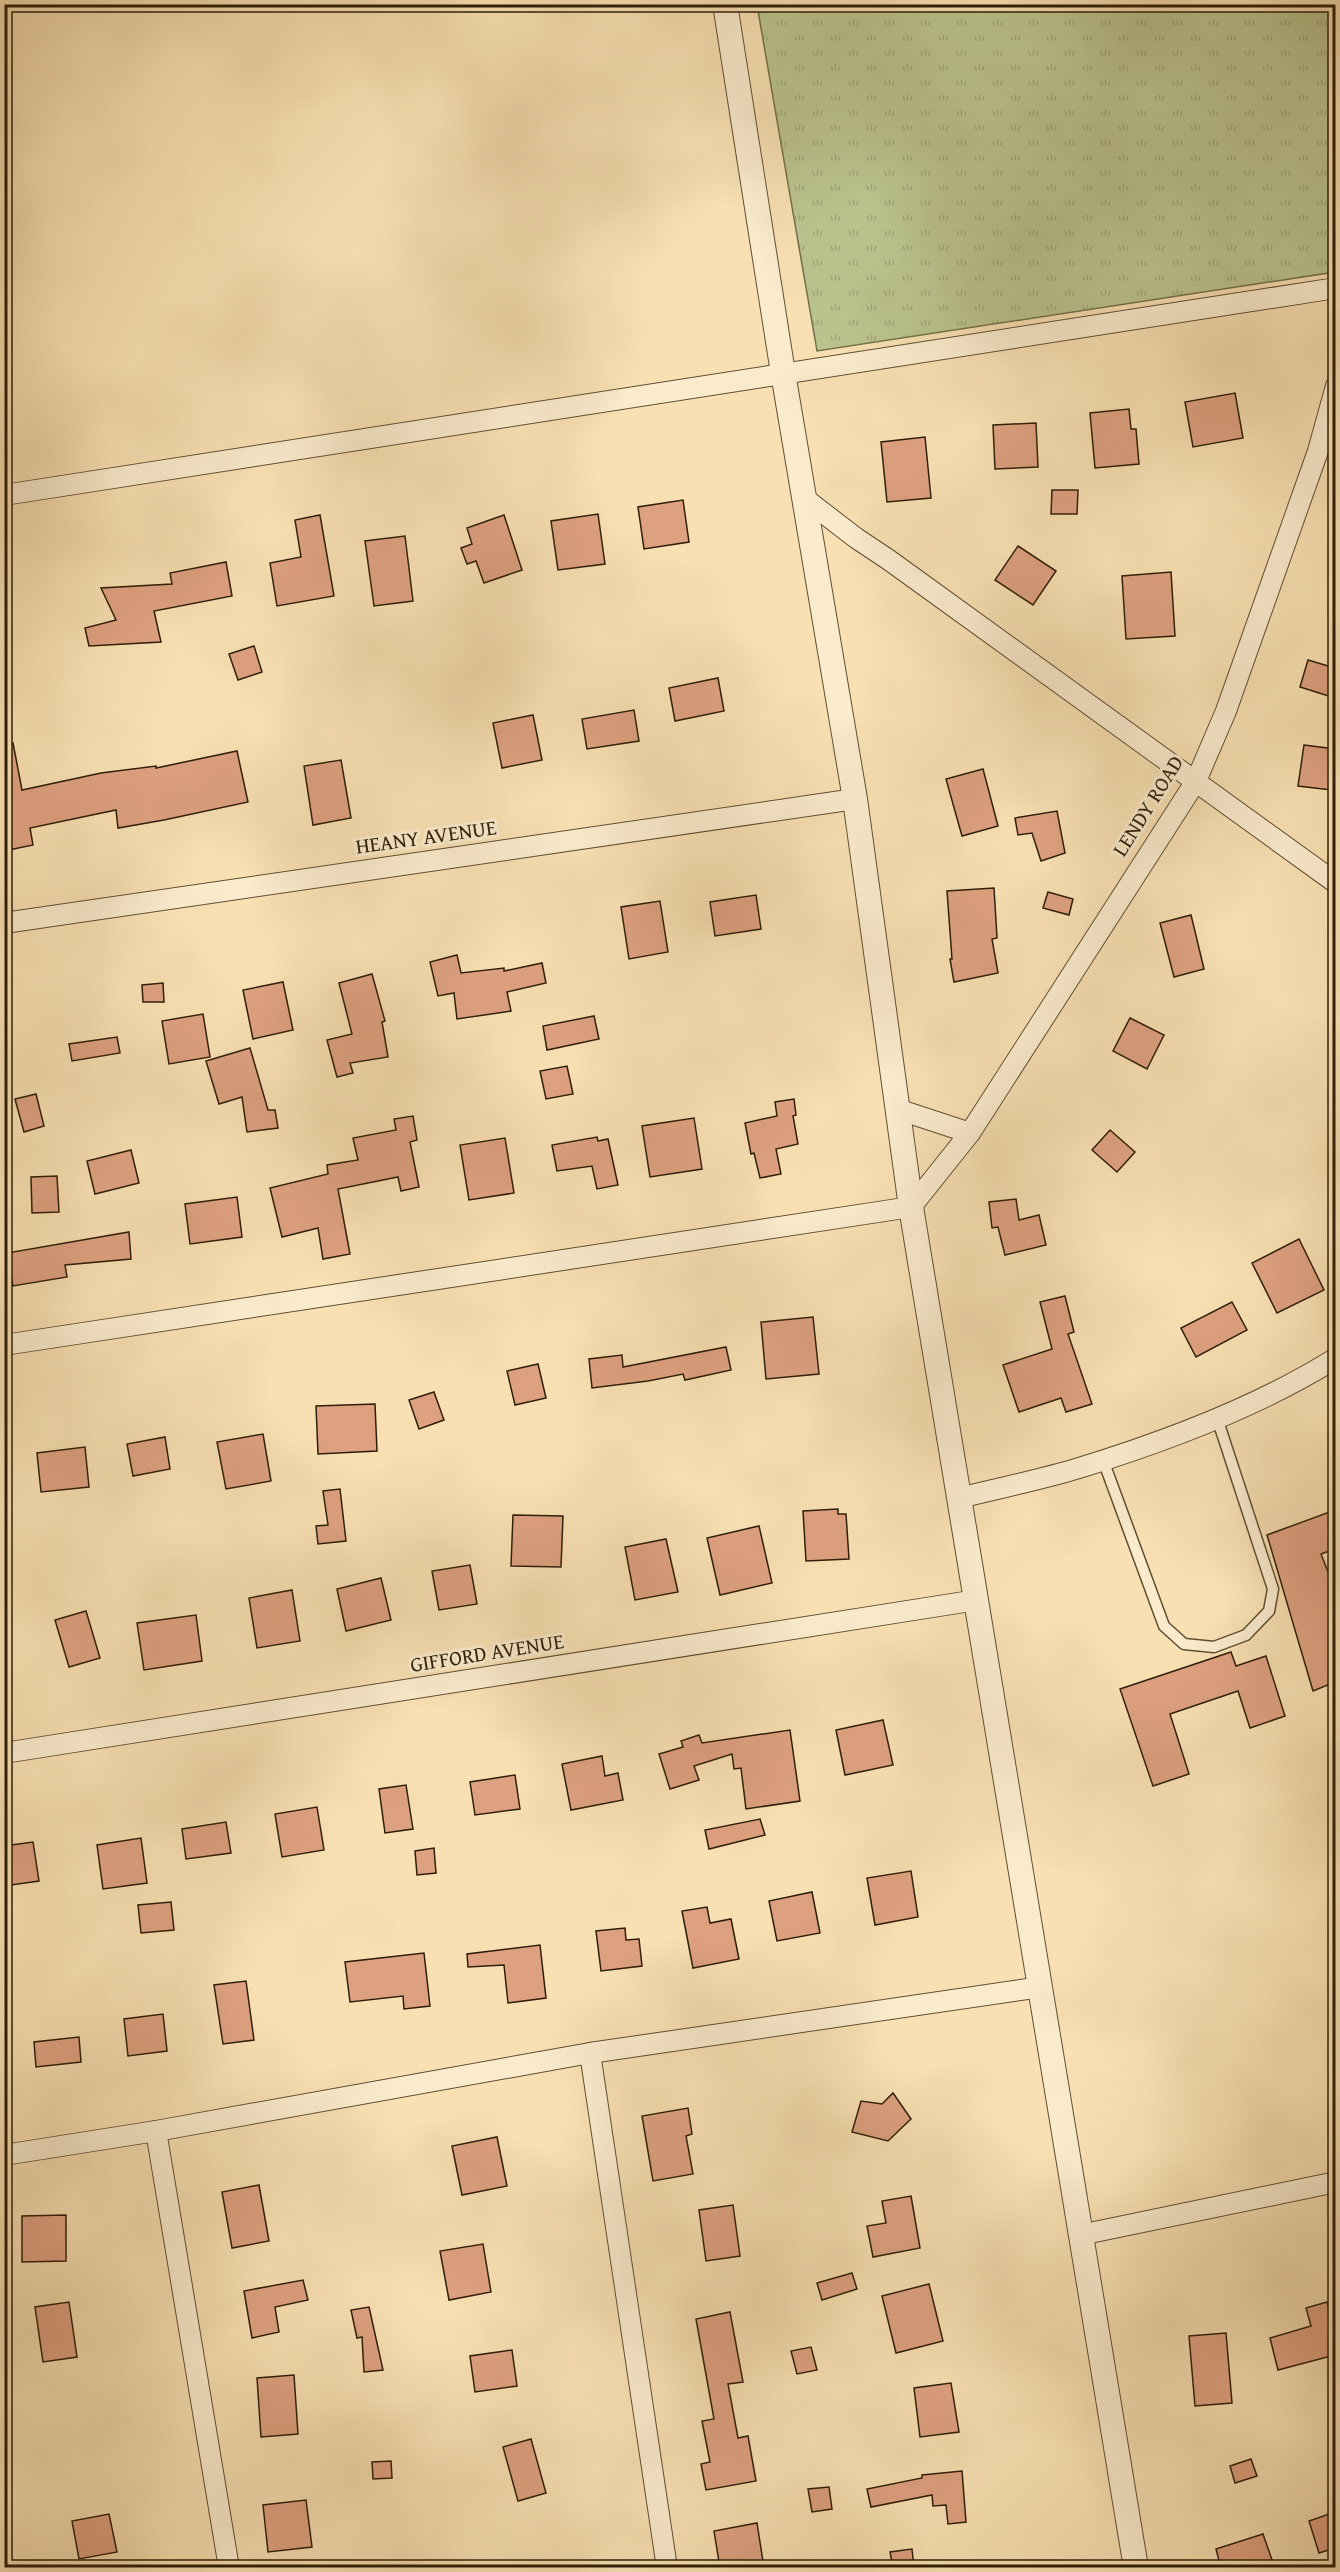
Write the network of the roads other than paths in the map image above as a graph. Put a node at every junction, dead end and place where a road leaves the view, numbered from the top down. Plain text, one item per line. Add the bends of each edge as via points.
1 (726, 4) edge
2 (1335, 288) edge
3 (783, 373) junction
4 (1335, 386) edge
5 (4, 495) edge
6 (804, 498) junction
7 (1196, 781) junction
8 (855, 799) junction
9 (1335, 883) edge
10 (4, 923) edge
11 (897, 1109) junction
12 (970, 1133) junction
13 (911, 1207) junction
14 (4, 1345) edge
15 (1335, 1358) edge
16 (1217, 1418) junction
17 (1104, 1460) junction
18 (959, 1498) junction
19 (976, 1600) junction
20 (4, 1753) edge
21 (1041, 1987) junction
22 (590, 2053) junction
23 (156, 2131) junction
24 (4, 2155) edge
25 (1335, 2182) edge
26 (1080, 2235) junction
27 (229, 2568) edge
28 (667, 2568) edge
29 (1136, 2568) edge

1 - 3 street
2 - 3 street
3 - 5 street
3 - 6 street
4 - 7 street, LENDY ROAD via 1318,451 1230,699
6 - 7 street
6 - 8 street
7 - 9 street
7 - 12 street, LENDY ROAD
8 - 10 street, HEANY AVENUE
8 - 11 street
11 - 12 street
11 - 13 street
12 - 13 street, LENDY ROAD
13 - 14 street
13 - 18 street
15 - 16 street via 1293,1385
16 - 17 street
16 - 17 lane via 1273,1589 1269,1611 1246,1635 1214,1647 1184,1644 1164,1626
17 - 18 street
18 - 19 street
19 - 20 street, GIFFORD AVENUE
19 - 21 street
21 - 22 street
21 - 26 street
22 - 23 street
22 - 28 street
23 - 24 street
23 - 27 street
25 - 26 street
26 - 29 street

